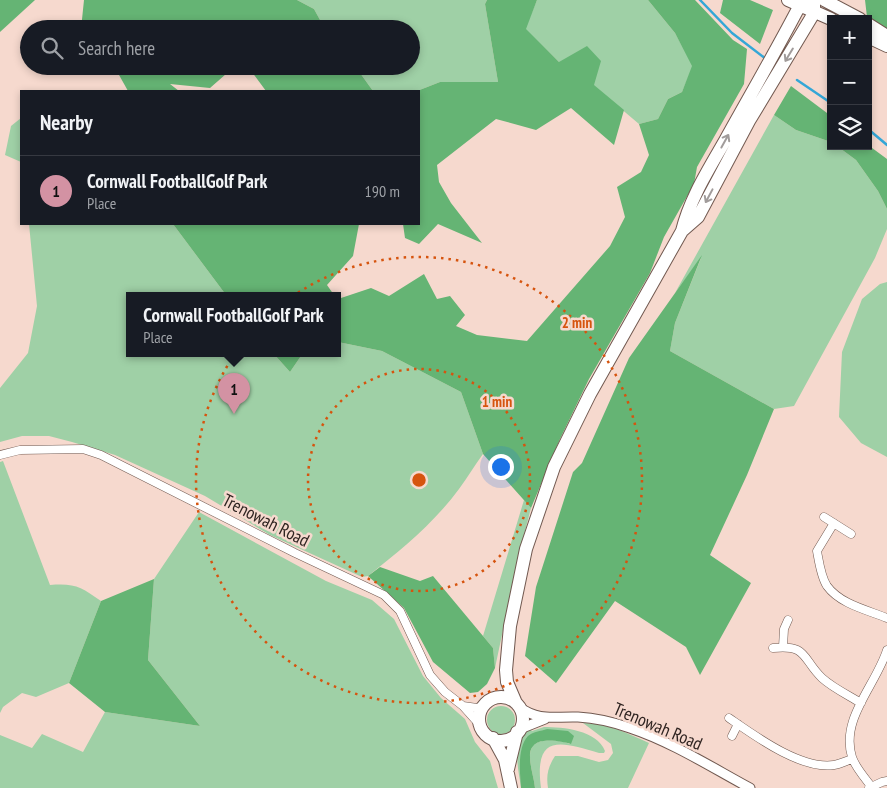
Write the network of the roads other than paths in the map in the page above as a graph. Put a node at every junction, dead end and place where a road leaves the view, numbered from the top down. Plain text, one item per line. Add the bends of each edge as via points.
1 (788, 0) edge
2 (824, 0) edge
3 (803, 3) edge
4 (814, 6) edge
5 (852, 15) edge
6 (827, 17) edge
7 (872, 27) edge
8 (887, 36) edge
9 (872, 39) edge
10 (887, 46) edge
11 (682, 231) junction
12 (0, 455) edge
13 (824, 517) dead end
14 (834, 523) junction
15 (851, 534) dead end
16 (887, 618) edge
17 (788, 620) dead end
18 (783, 647) junction
19 (773, 648) dead end
20 (887, 650) edge
21 (506, 670) junction
22 (861, 703) junction
23 (484, 705) junction
24 (518, 705) junction
25 (463, 706) junction
26 (548, 718) junction
27 (729, 718) dead end
28 (738, 724) junction
29 (480, 725) junction
30 (518, 731) junction
31 (732, 736) dead end
32 (492, 738) junction
33 (852, 759) junction
34 (508, 769) junction
35 (887, 781) edge
36 (870, 787) edge
37 (511, 788) edge
38 (750, 788) edge

1 - 3 highway
2 - 5 highway
3 - 4 highway
11 -> 3 highway via 687,211 701,183
4 - 6 highway
4 -> 11 highway via 698,217
7 - 8 highway
9 - 10 highway
11 - 21 highway via 590,394 554,467 526,550 510,626
12 - 25 street, Trenowah Road via 20,450 82,450 101,455 384,595 400,611 430,675 444,692
13 - 14 street
14 - 15 street
14 - 16 street via 817,551 827,585 844,600
17 - 18 street
18 - 19 street
18 - 22 street via 796,648 822,678
20 - 22 street via 882,666
21 - 23 highway
21 - 24 highway
22 - 33 street via 852,723 849,742
23 - 24 highway via 501,697 509,698
23 - 25 street via 477,708
23 - 29 highway via 479,717
24 - 26 street, Trenowah Road via 527,713
24 - 30 highway via 522,718
25 - 29 street, Trenowah Road
26 - 30 street, Trenowah Road
26 - 38 street, Trenowah Road via 602,719 632,728 685,752
27 - 28 street
28 - 31 street
28 - 33 street via 792,757 811,764 832,765
29 - 32 highway
30 - 32 highway via 508,739
30 - 34 highway
32 - 34 highway
33 - 36 street
34 - 37 highway
35 - 36 street

